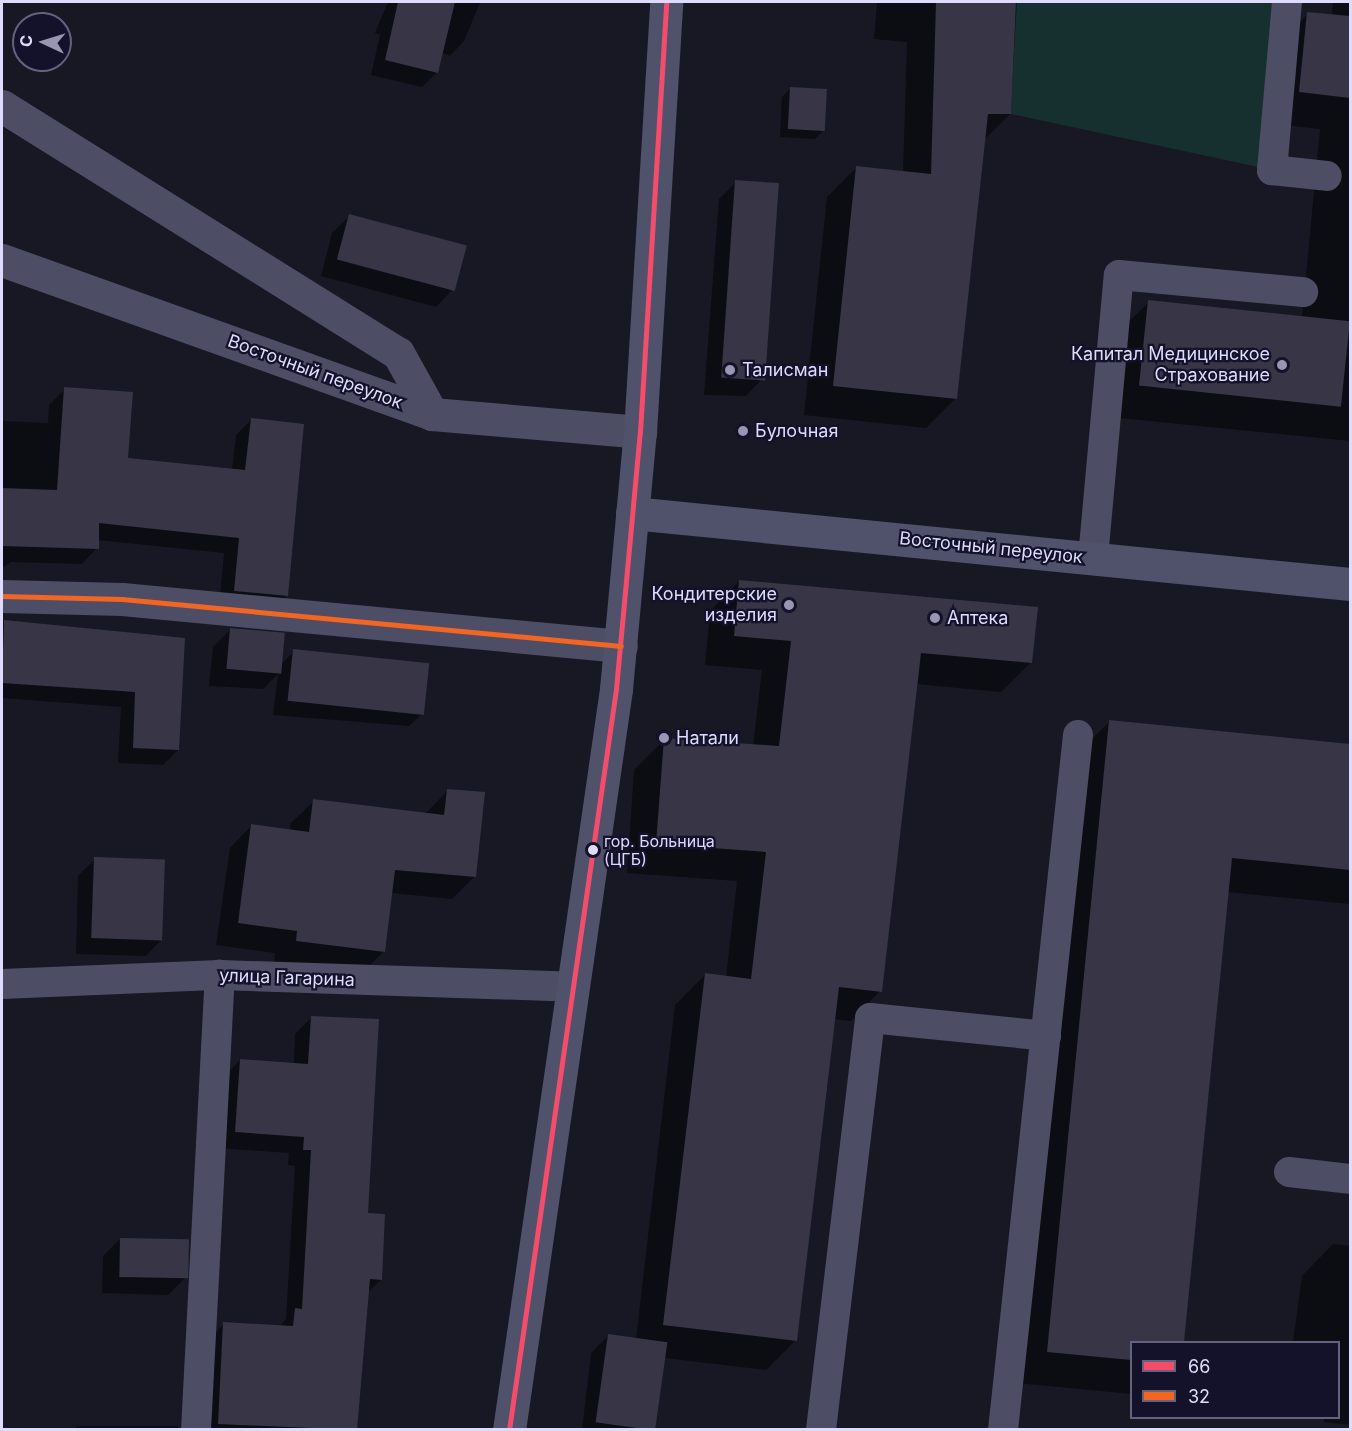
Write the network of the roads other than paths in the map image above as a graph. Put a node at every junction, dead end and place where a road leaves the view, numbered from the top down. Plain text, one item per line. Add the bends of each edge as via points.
1 (666, 2) edge
2 (1287, 2) edge
3 (2, 106) edge
4 (1327, 176) dead end
5 (2, 260) edge
6 (1303, 292) dead end
7 (432, 414) junction
8 (640, 432) junction
9 (632, 513) junction
10 (1093, 558) junction
11 (1350, 584) edge
12 (2, 596) edge
13 (621, 646) junction
14 (1078, 735) dead end
15 (220, 975) junction
16 (2, 984) edge
17 (573, 987) junction
18 (1046, 1036) junction
19 (1289, 1172) dead end
20 (1350, 1179) edge
21 (196, 1430) edge
22 (508, 1430) edge
23 (821, 1430) edge
24 (1003, 1430) edge

1 - 8 street
2 - 4 lane via 1272,170
3 - 7 street via 398,353
5 - 7 street, Восточный переулок
6 - 10 lane via 1119,275
7 - 8 street, Восточный переулок
8 - 9 street
9 - 10 street, Восточный переулок
9 - 13 street
10 - 11 street, Восточный переулок
12 - 13 street via 122,599
13 - 17 street
14 - 18 lane
15 - 16 lane, улица Гагарина
15 - 17 lane, улица Гагарина
15 - 21 lane
17 - 22 street
18 - 23 lane via 870,1018
18 - 24 lane
19 - 20 lane

